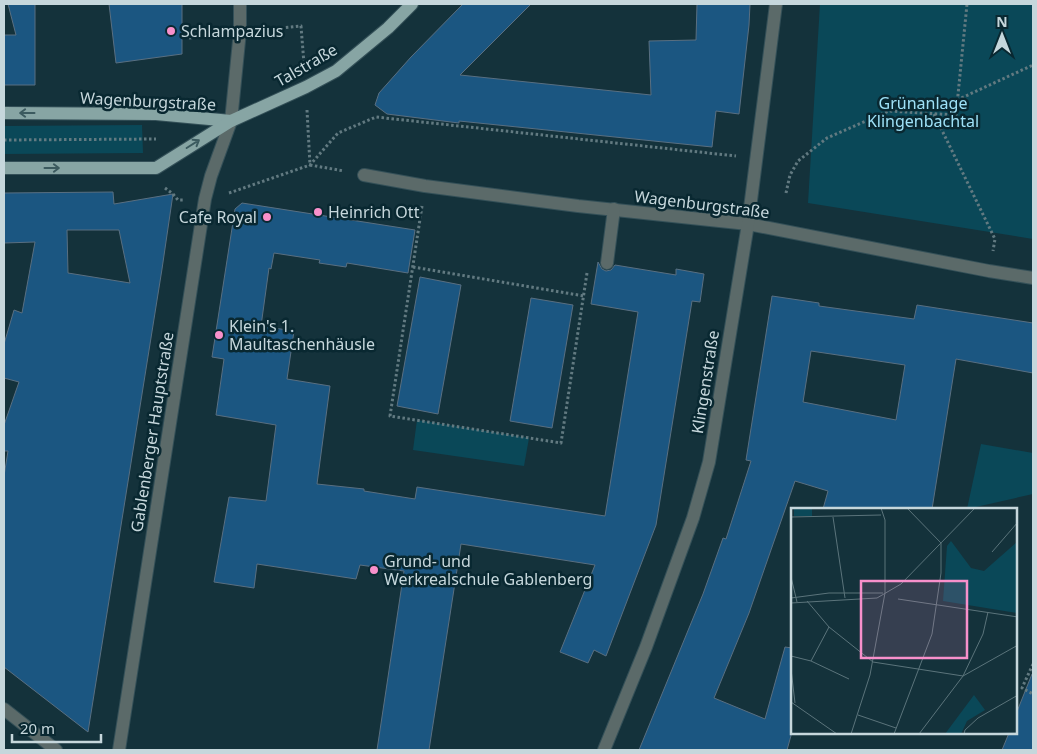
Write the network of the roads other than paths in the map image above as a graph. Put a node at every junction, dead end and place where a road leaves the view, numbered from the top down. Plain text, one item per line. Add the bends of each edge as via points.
1 (240, 4) edge
2 (412, 4) edge
3 (776, 4) edge
4 (4, 113) edge
5 (230, 121) junction
6 (4, 168) edge
7 (364, 175) road end
8 (614, 209) junction
9 (748, 224) junction
10 (607, 263) dead end
11 (1033, 278) edge
12 (4, 709) edge
13 (56, 750) edge
14 (119, 750) edge
15 (604, 750) edge

1 - 5 street, Gablenberger Hauptstraße
2 - 5 main road, Talstraße via 336,71
3 - 9 street, Klingenstraße
5 -> 4 main road, Wagenburgstraße via 156,114
6 -> 5 main road, Wagenburgstraße via 156,168
5 - 14 street, Gablenberger Hauptstraße via 205,199
7 - 8 street, Wagenburgstraße via 425,186
8 - 9 street, Wagenburgstraße
8 - 10 street
9 - 11 street, Wagenburgstraße
9 - 15 street, Klingenstraße via 709,462 693,518 646,647
12 - 13 street

